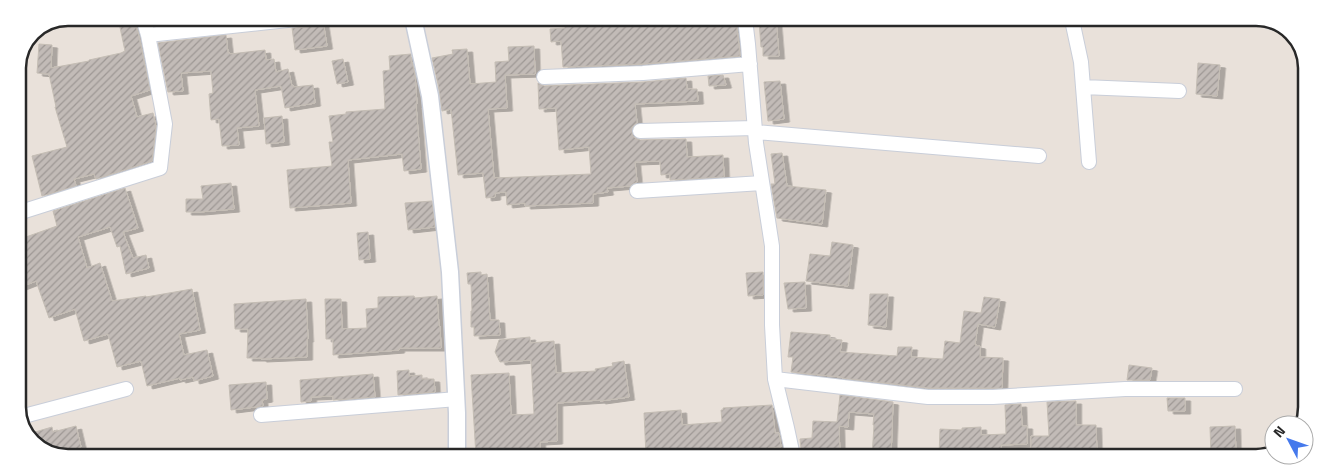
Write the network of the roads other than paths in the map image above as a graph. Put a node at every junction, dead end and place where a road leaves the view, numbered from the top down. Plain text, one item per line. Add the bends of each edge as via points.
1 (145, 26) edge
2 (232, 26) edge
3 (415, 26) edge
4 (746, 26) edge
5 (1073, 26) edge
6 (148, 35) junction
7 (750, 64) junction
8 (544, 77) dead end
9 (1083, 87) junction
10 (1178, 91) dead end
11 (755, 130) junction
12 (640, 131) dead end
13 (1039, 156) dead end
14 (1089, 162) dead end
15 (762, 183) junction
16 (637, 191) dead end
17 (26, 210) edge
18 (775, 379) junction
19 (126, 389) dead end
20 (1235, 389) dead end
21 (457, 399) junction
22 (27, 415) edge
23 (261, 415) dead end
24 (456, 449) edge
25 (792, 449) edge

1 - 6 street
2 - 6 street
3 - 21 street via 430,96 450,272
4 - 7 street
5 - 9 street
6 - 17 street via 165,124 160,168
7 - 8 street
7 - 11 street
9 - 10 street
9 - 14 street
11 - 12 street
11 - 13 street
11 - 15 street
15 - 16 street
15 - 18 street via 772,246
18 - 20 street via 928,397
18 - 25 street
19 - 22 street
21 - 23 street
21 - 24 street

